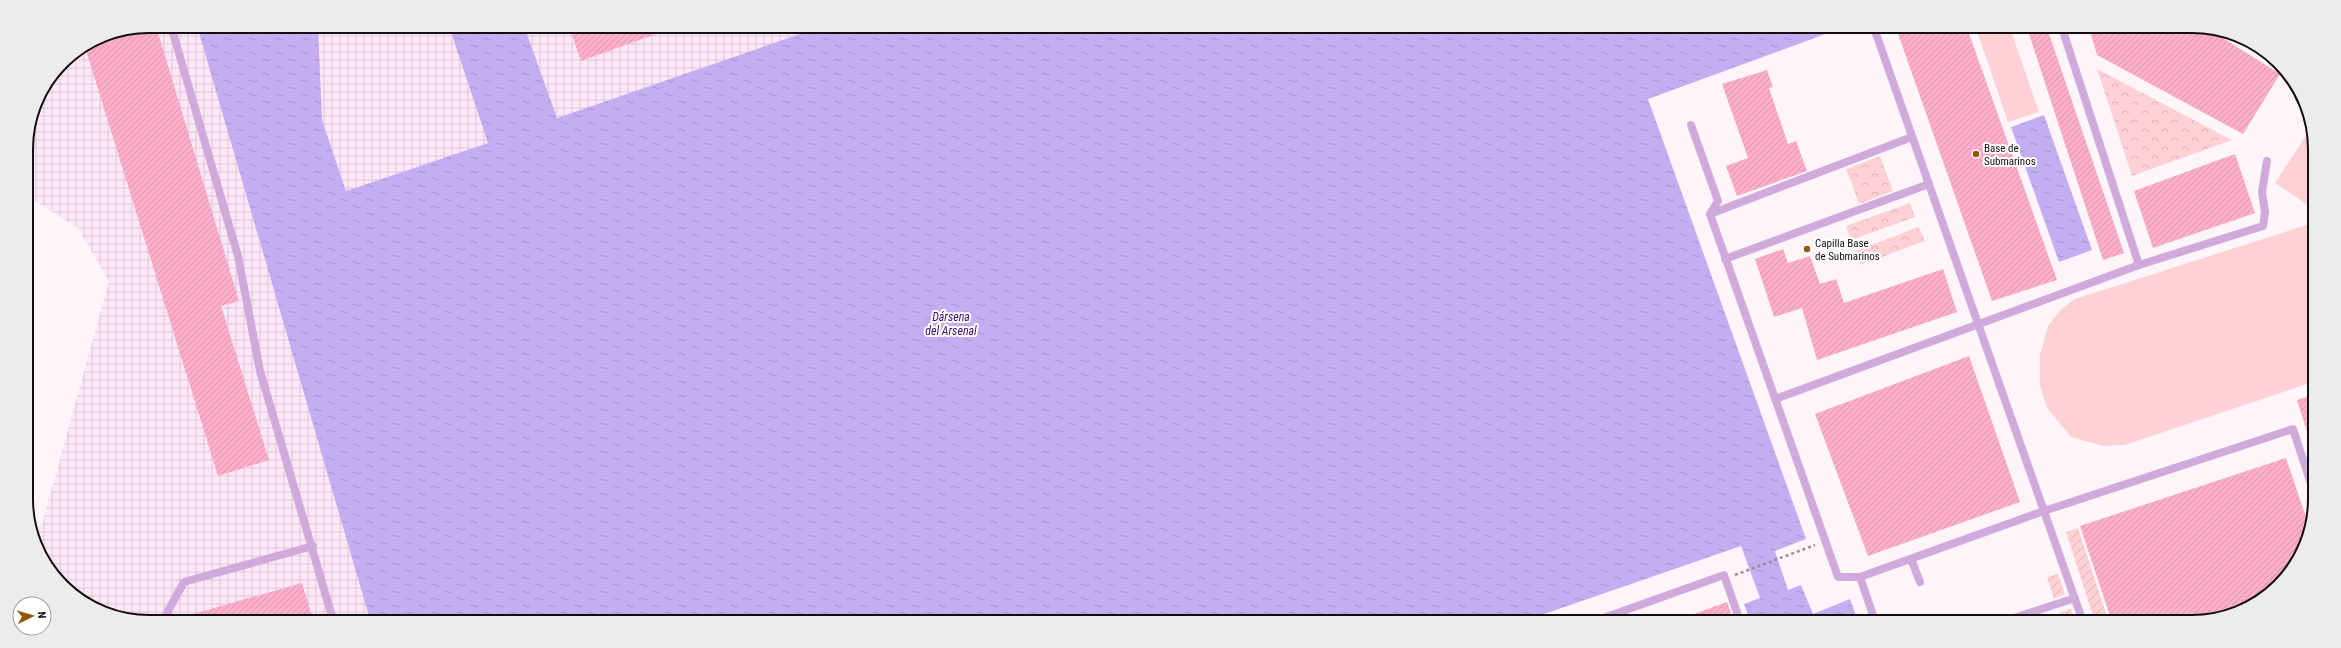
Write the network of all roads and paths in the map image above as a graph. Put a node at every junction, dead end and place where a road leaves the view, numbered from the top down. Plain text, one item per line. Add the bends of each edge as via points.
1 (173, 33) edge
2 (1876, 33) edge
3 (2064, 33) edge
4 (1691, 125) dead end
5 (1912, 137) junction
6 (2267, 161) dead end
7 (1929, 184) junction
8 (1710, 214) junction
9 (1725, 259) junction
10 (2139, 266) junction
11 (1978, 324) junction
12 (1775, 399) junction
13 (2308, 475) edge
14 (2044, 511) junction
15 (1826, 540) junction
16 (313, 546) junction
17 (1911, 559) junction
18 (1739, 574) dead end
19 (1860, 577) junction
20 (1920, 582) dead end
21 (2075, 598) junction
22 (2028, 613) joint
23 (167, 615) edge
24 (332, 615) edge
25 (1612, 615) edge
26 (1738, 615) edge
27 (1873, 615) edge
28 (2022, 615) edge
29 (2081, 615) edge

1 - 16 lane via 238,256 260,371
2 - 5 lane
3 - 10 lane
4 - 8 lane via 1718,201
5 - 7 lane
5 - 8 lane
6 - 10 lane via 2262,192 2265,212 2263,226
7 - 9 lane
7 - 11 lane
8 - 9 lane
9 - 12 lane
10 - 11 lane
11 - 12 lane
11 - 14 lane
12 - 15 lane
13 - 14 lane via 2293,429
14 - 17 lane
14 - 21 lane
15 - 18 path
15 - 19 lane via 1838,576
16 - 23 lane via 184,582
16 - 24 lane
17 - 19 lane
17 - 20 lane
19 - 27 lane
21 - 22 lane
21 - 29 lane
22 - 28 lane
25 - 26 lane via 1724,575

